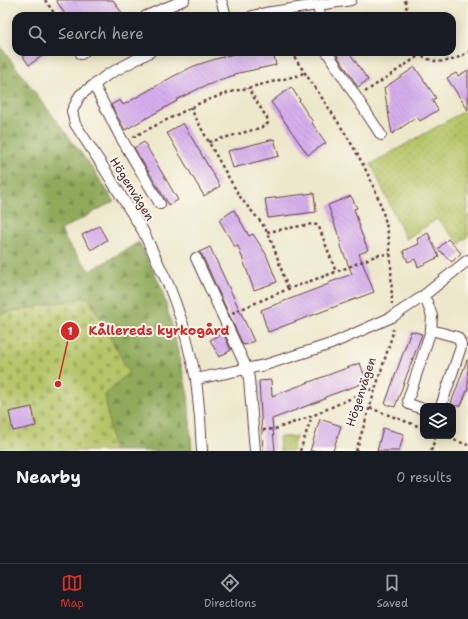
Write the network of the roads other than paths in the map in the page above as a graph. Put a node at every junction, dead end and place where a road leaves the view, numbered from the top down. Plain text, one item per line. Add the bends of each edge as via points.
1 (184, 0) edge
2 (221, 0) edge
3 (351, 0) edge
4 (318, 5) junction
5 (156, 12) edge
6 (225, 12) edge
7 (272, 12) edge
8 (319, 12) edge
9 (143, 56) edge
10 (330, 56) edge
11 (94, 85) junction
12 (381, 135) dead end
13 (160, 204) dead end
14 (196, 258) dead end
15 (467, 261) edge
16 (422, 297) junction
17 (431, 330) junction
18 (247, 369) junction
19 (196, 379) junction
20 (442, 403) edge
21 (420, 408) edge
22 (202, 451) edge
23 (255, 451) edge

1 - 5 street
2 - 6 street
3 - 4 street
4 - 7 street
4 - 8 street
9 - 11 street, Högenvägen
10 - 12 street
11 - 13 street via 123,142
11 - 19 street, Högenvägen via 80,95 72,111 75,124 143,231 169,286 184,328
14 - 18 street
15 - 16 street
16 - 17 street via 427,302 432,316
16 - 18 street via 392,317 331,344
17 - 20 street via 457,337 461,343
17 - 21 street via 408,400 410,404
18 - 19 street
18 - 23 street
19 - 22 street, Högenvägen

